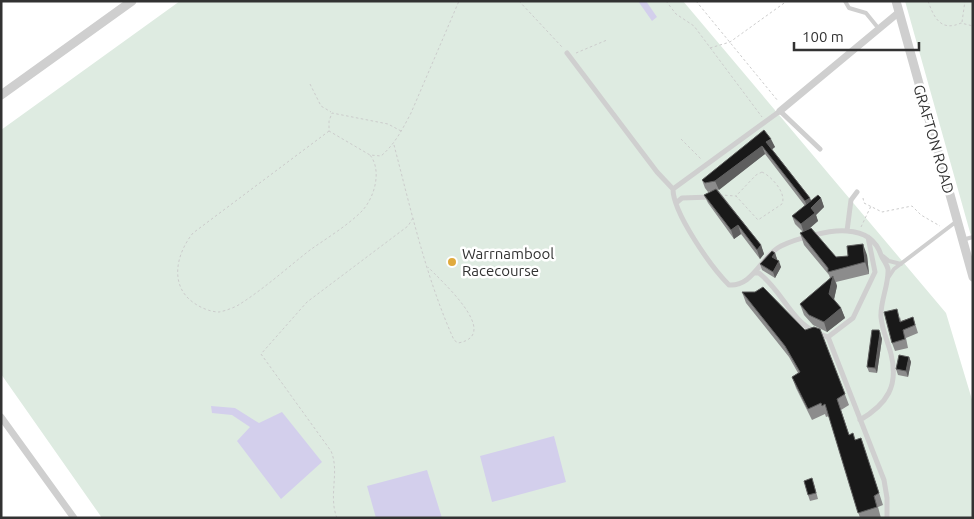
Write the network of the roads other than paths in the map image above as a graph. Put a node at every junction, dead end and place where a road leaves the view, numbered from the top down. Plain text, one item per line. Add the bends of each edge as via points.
1 (132, 1) edge
2 (845, 1) edge
3 (896, 1) edge
4 (898, 13) junction
5 (879, 29) junction
6 (567, 53) road end
7 (1, 94) edge
8 (782, 109) junction
9 (820, 149) dead end
10 (674, 189) junction
11 (857, 192) road end
12 (717, 194) edge
13 (676, 203) junction
14 (957, 221) junction
15 (848, 231) junction
16 (868, 236) junction
17 (973, 237) edge
18 (962, 240) junction
19 (882, 256) junction
20 (901, 264) junction
21 (754, 273) junction
22 (973, 277) edge
23 (887, 280) junction
24 (828, 337) junction
25 (1, 417) edge
26 (860, 420) junction
27 (74, 518) edge
28 (886, 518) edge

1 - 7 street
2 - 5 lane via 849,8 866,14
3 - 4 street, GRAFTON ROAD
4 - 5 street
4 - 14 street, GRAFTON ROAD
5 - 8 street
6 - 10 street via 657,172
8 - 9 street
8 - 10 street
10 - 13 street
11 - 15 street via 851,200
12 - 13 street via 682,198
13 - 21 street via 689,230 729,285 736,286
14 - 18 street, GRAFTON ROAD
14 - 20 lane
15 - 16 street
15 - 21 street via 830,231 780,246 759,264
16 - 19 street via 879,247
16 - 24 street via 874,272 853,318
17 - 18 lane
18 - 22 street, GRAFTON ROAD
19 - 20 lane
19 - 23 street via 888,267
20 - 23 lane
21 - 24 street via 768,279 792,313 813,333
23 - 26 street via 881,311 893,368 892,381 889,396 882,405
24 - 26 street
25 - 27 street
26 - 28 street via 884,480 888,498

